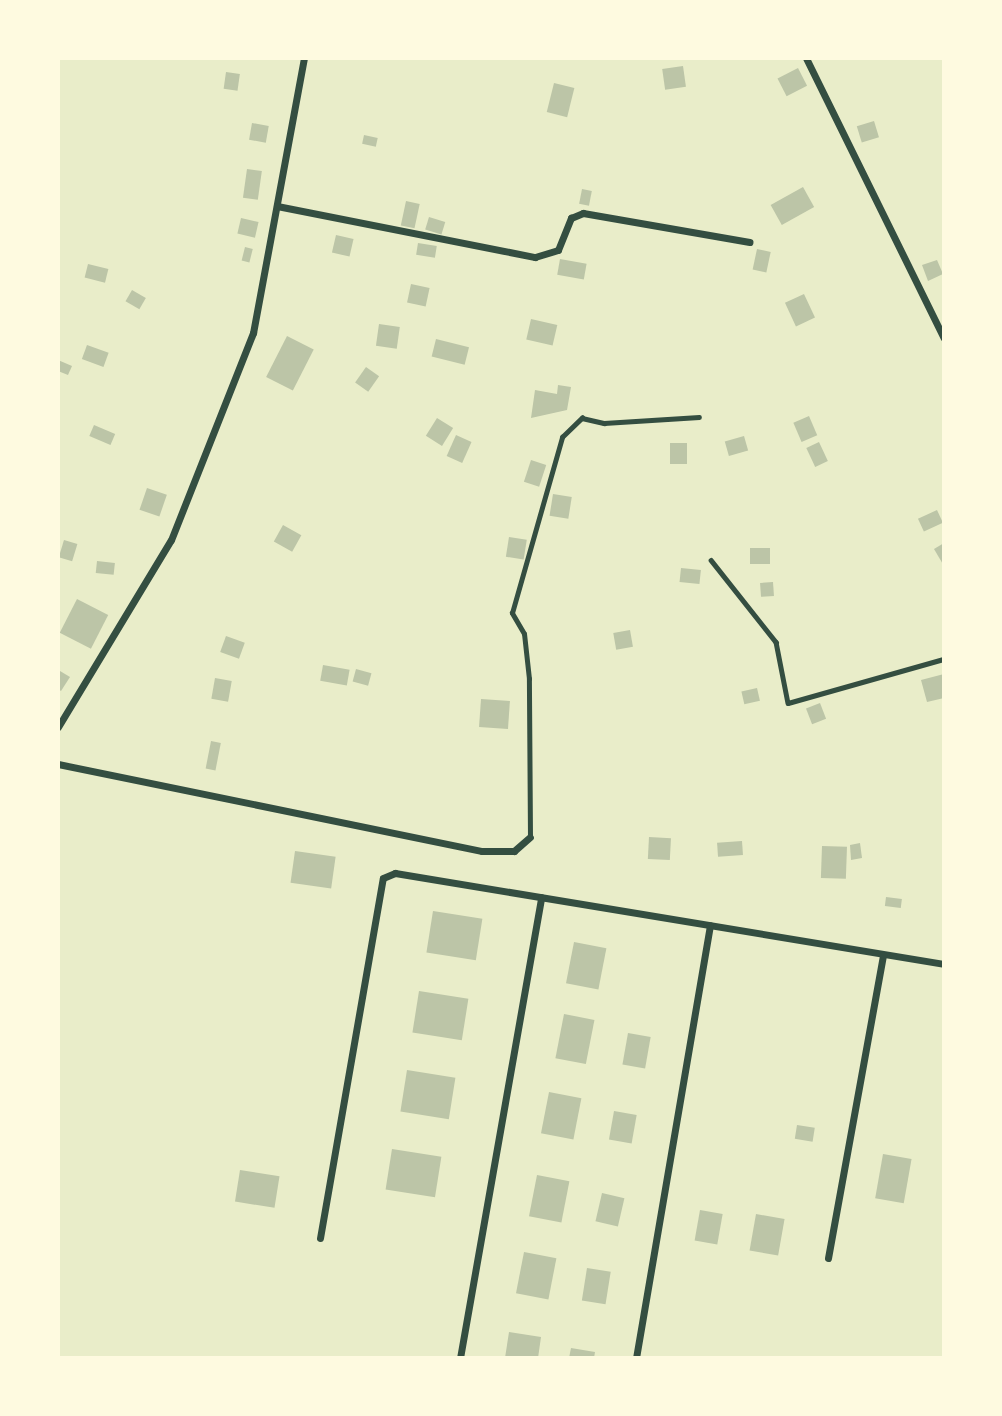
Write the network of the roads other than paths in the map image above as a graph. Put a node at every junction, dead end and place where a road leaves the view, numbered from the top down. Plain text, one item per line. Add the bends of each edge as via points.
1 (304, 58) edge
2 (806, 58) edge
3 (277, 206) junction
4 (750, 242) dead end
5 (944, 338) edge
6 (699, 417) dead end
7 (711, 561) dead end
8 (944, 659) edge
9 (58, 727) edge
10 (58, 764) edge
11 (530, 838) joint
12 (541, 897) junction
13 (710, 925) junction
14 (883, 955) junction
15 (944, 964) edge
16 (320, 1238) dead end
17 (828, 1258) dead end
18 (460, 1358) edge
19 (636, 1358) edge

1 - 3 street
2 - 5 street
3 - 4 street via 535,257 558,250 571,218 583,212
3 - 9 street via 253,333 171,540
6 - 11 lane via 604,423 582,418 562,437 512,613 524,634 529,679
7 - 8 lane via 776,642 788,703
10 - 11 street via 482,851 514,851
12 - 13 street
12 - 16 street via 395,873 383,878
12 - 18 street
13 - 14 street
13 - 19 street
14 - 15 street
14 - 17 street

